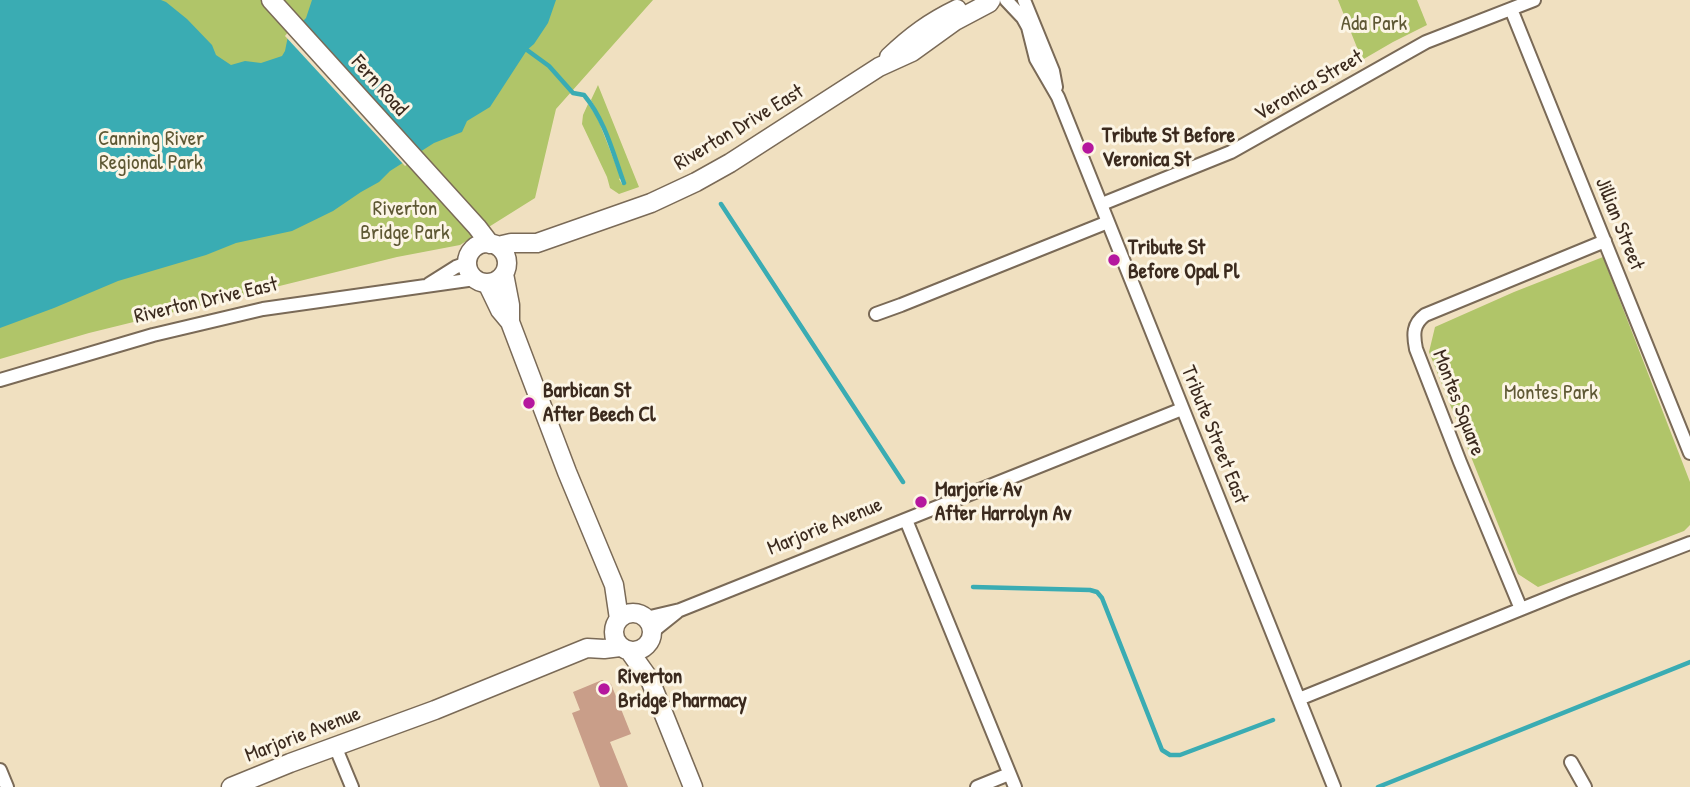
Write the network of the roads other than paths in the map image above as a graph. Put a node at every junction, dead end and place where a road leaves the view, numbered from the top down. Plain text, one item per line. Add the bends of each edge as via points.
1 (271, 0) edge
2 (968, 0) edge
3 (991, 0) edge
4 (1006, 0) edge
5 (1024, 0) edge
6 (1534, 0) edge
7 (1511, 9) junction
8 (880, 67) junction
9 (1058, 97) junction
10 (453, 203) junction
11 (1102, 204) junction
12 (1108, 222) junction
13 (1605, 241) junction
14 (537, 243) junction
15 (494, 245) junction
16 (469, 257) junction
17 (505, 273) junction
18 (481, 281) junction
19 (425, 286) junction
20 (876, 314) dead end
21 (510, 322) junction
22 (0, 380) edge
23 (1182, 408) junction
24 (1690, 453) edge
25 (906, 520) junction
26 (1690, 543) edge
27 (1521, 609) junction
28 (636, 625) junction
29 (587, 648) junction
30 (625, 649) junction
31 (650, 680) junction
32 (1299, 699) junction
33 (335, 746) junction
34 (1571, 762) dead end
35 (0, 770) edge
36 (1009, 774) junction
37 (7, 787) edge
38 (231, 787) edge
39 (352, 787) edge
40 (693, 787) edge
41 (977, 787) edge
42 (1015, 787) edge
43 (1334, 787) edge
44 (1585, 787) edge

1 - 10 street, Fern Road
2 - 8 street, Riverton Drive East via 907,40
3 - 8 street, Riverton Drive East via 912,52
4 - 9 street, Tribute Street East via 1028,27 1036,59
5 - 9 street, Tribute Street East via 1053,71
6 - 7 street, Veronica Street
7 - 11 street, Veronica Street via 1426,42 1231,152
7 - 13 street, Jillian Street
8 - 14 street, Riverton Drive East via 696,182
9 - 11 street, Tribute Street East
10 - 15 street, Fern Road
10 - 16 street, Fern Road via 468,238
11 - 12 street, Tribute Street East
12 - 20 street
12 - 23 street, Tribute Street East
13 - 24 street, Jillian Street
13 - 27 street, Montes Square via 1425,315 1415,327 1416,349
14 - 15 street, Riverton Drive East
14 - 17 street, Riverton Drive East
15 - 16 street, Riverton Drive East via 479,245
15 - 17 street via 506,255
16 - 18 street via 468,269
16 - 19 street, Riverton Drive East
17 - 18 street, Riverton Drive East via 493,282
17 - 21 street
18 - 19 street, Riverton Drive East
18 - 21 street
19 - 22 street, Riverton Drive East via 262,309
21 - 28 street via 567,472 614,585
23 - 25 street, Marjorie Avenue
23 - 32 street, Tribute Street East
25 - 28 street, Marjorie Avenue
25 - 36 street
26 - 27 street
27 - 32 street
28 - 29 street, Marjorie Avenue via 597,636
28 - 30 street, Marjorie Avenue via 640,651
28 - 30 street via 614,627 614,638
28 - 31 street
29 - 30 street, Marjorie Avenue
29 - 33 street, Marjorie Avenue
30 - 31 street
31 - 40 street
32 - 43 street, Tribute Street East
33 - 38 street, Marjorie Avenue
33 - 39 street
34 - 44 street
35 - 37 street
36 - 41 street
36 - 42 street

